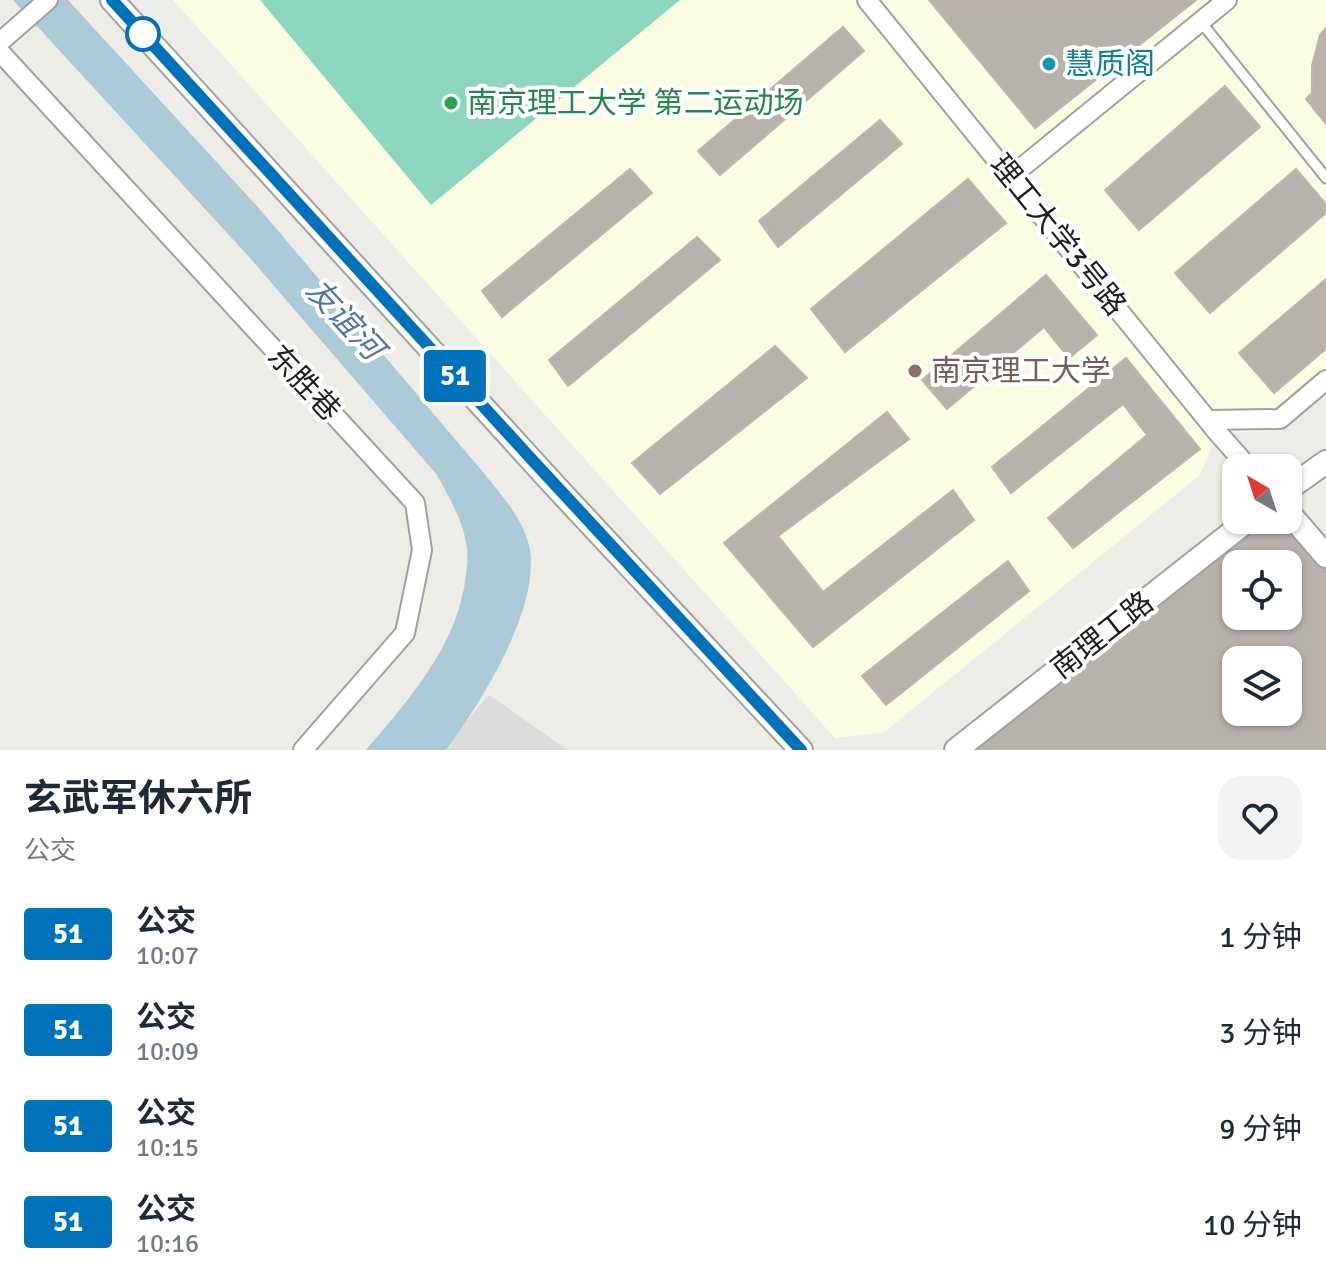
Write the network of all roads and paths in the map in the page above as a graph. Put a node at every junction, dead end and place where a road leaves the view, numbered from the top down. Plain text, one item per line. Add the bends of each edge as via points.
1 (48, 0) edge
2 (112, 0) edge
3 (867, 0) edge
4 (1227, 0) edge
5 (1201, 22) junction
6 (5, 38) edge
7 (0, 52) edge
8 (1010, 177) junction
9 (1326, 178) edge
10 (1326, 380) edge
11 (1209, 420) junction
12 (1237, 454) edge
13 (1326, 462) edge
14 (1302, 479) edge
15 (1302, 528) edge
16 (1230, 534) edge
17 (1326, 556) edge
18 (303, 750) edge
19 (801, 750) edge
20 (956, 750) edge

1 - 6 street
2 - 19 street
3 - 8 street, 理工大学3号路
4 - 5 street
5 - 8 street
5 - 9 lane
7 - 18 street, 东胜巷 via 415,503 422,550 405,633
8 - 11 street, 理工大学3号路
10 - 11 street via 1280,419
11 - 12 street, 理工大学3号路
13 - 14 street
15 - 17 street
16 - 20 street, 南理工路

